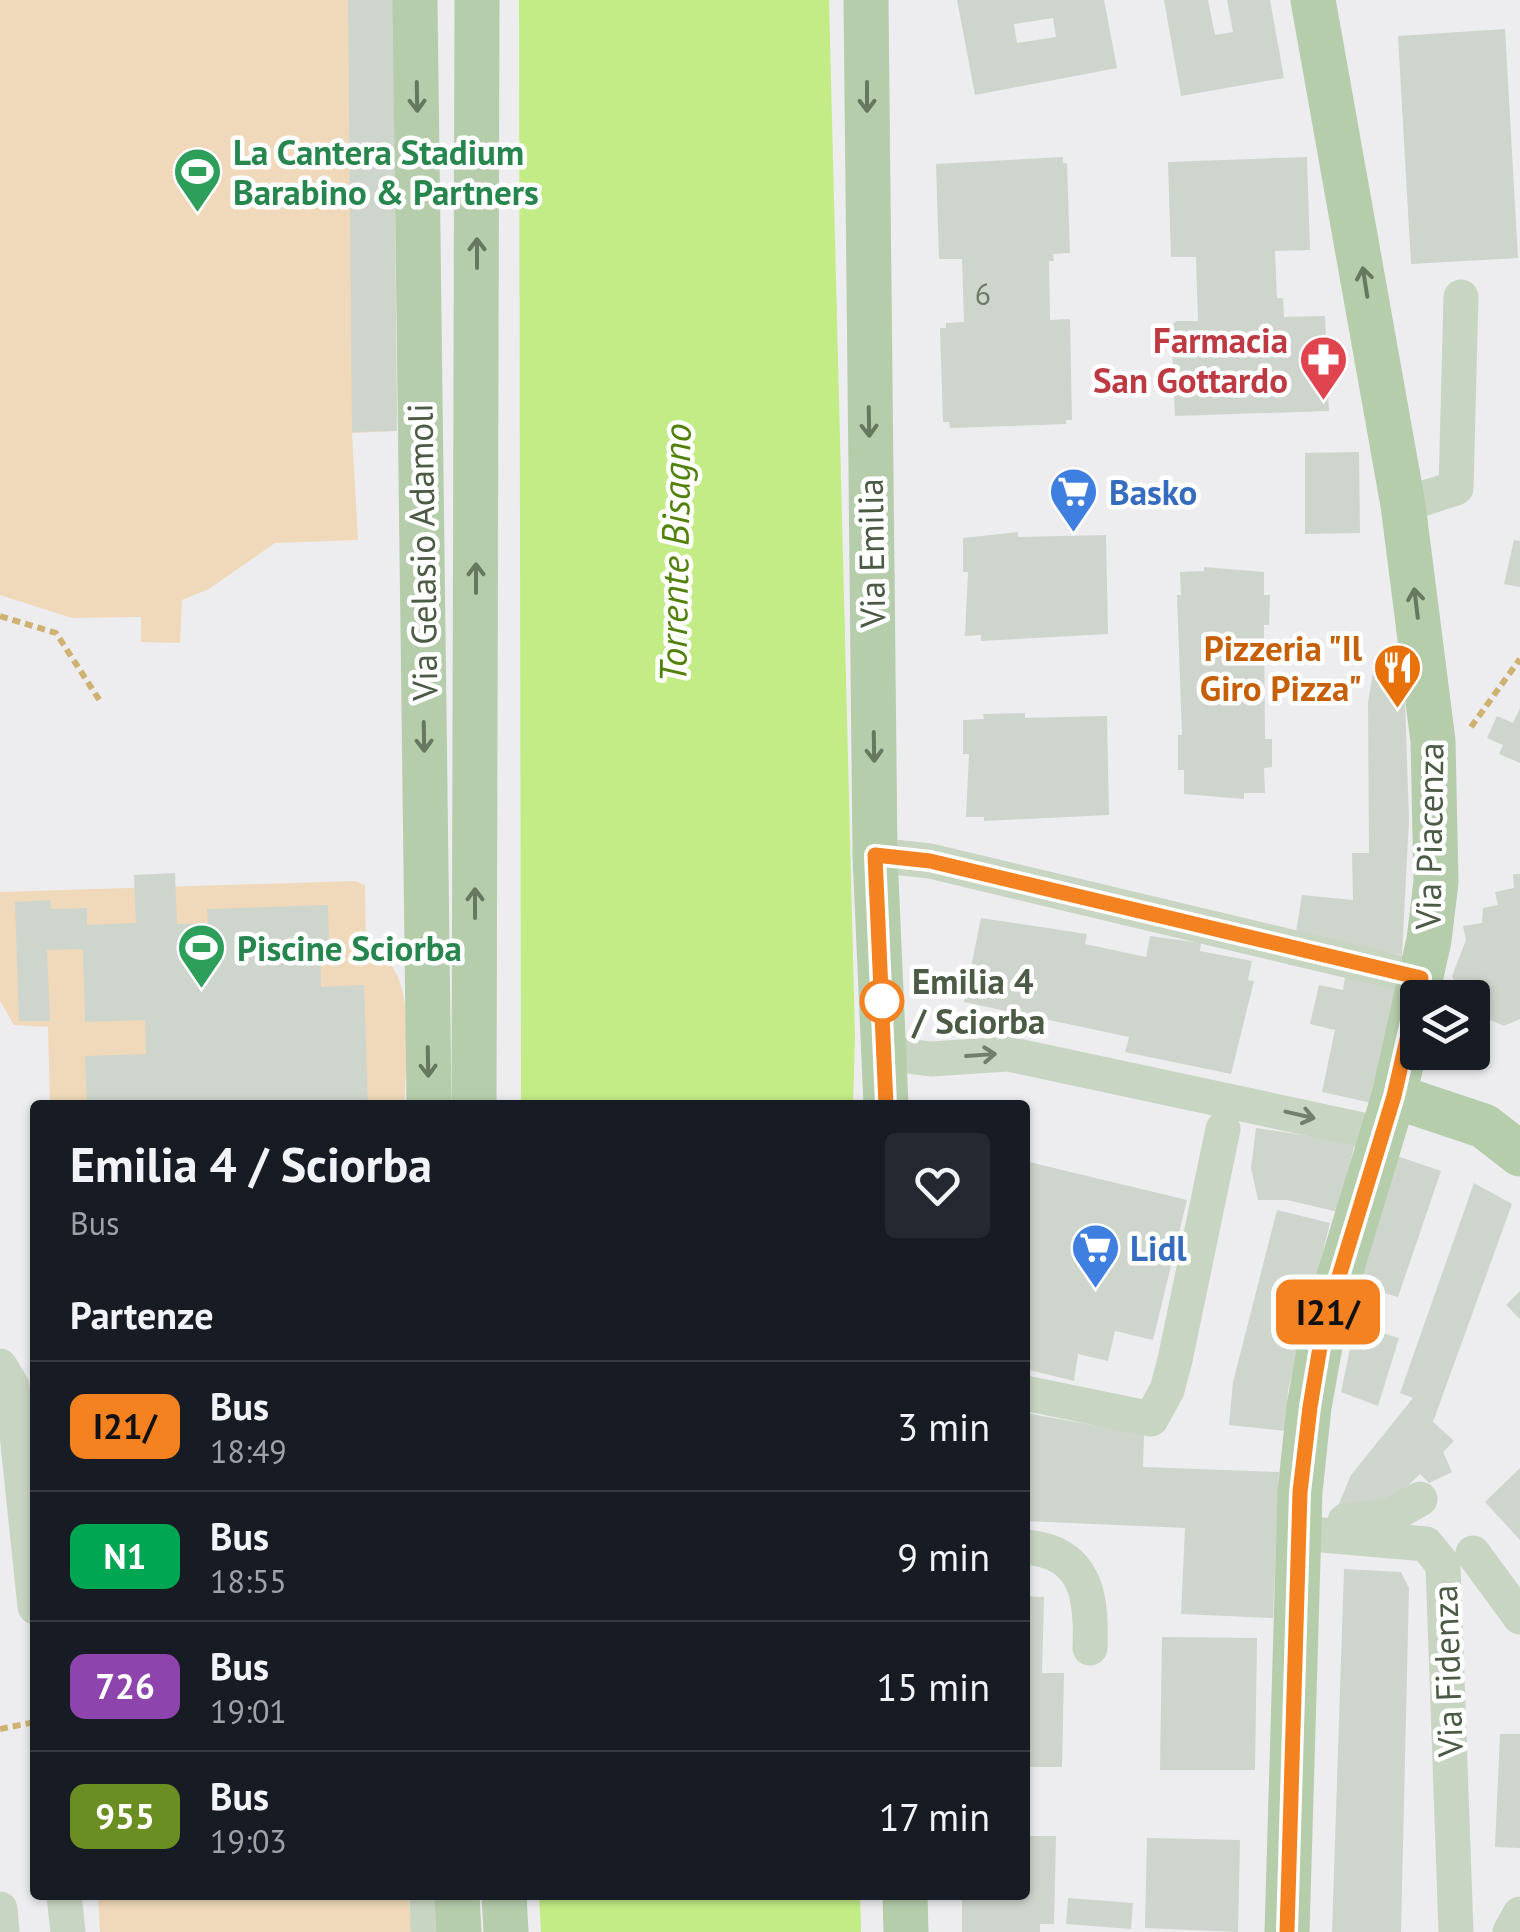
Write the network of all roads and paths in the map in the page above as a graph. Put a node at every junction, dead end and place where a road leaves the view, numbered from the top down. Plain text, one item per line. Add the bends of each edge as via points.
1 (416, 0) edge
2 (477, 0) edge
3 (866, 0) edge
4 (1313, 0) edge
5 (1461, 297) dead end
6 (1403, 505) junction
7 (0, 616) edge
8 (1520, 658) edge
9 (100, 701) dead end
10 (1471, 727) dead end
11 (875, 855) junction
12 (1421, 978) junction
13 (884, 1053) junction
14 (428, 1100) edge
15 (474, 1100) edge
16 (886, 1100) edge
17 (1388, 1115) junction
18 (1223, 1130) dead end
19 (1520, 1154) edge
20 (0, 1366) edge
21 (1030, 1393) edge
22 (1420, 1499) dead end
23 (1299, 1525) junction
24 (1030, 1549) edge
25 (1473, 1553) dead end
26 (30, 1558) edge
27 (1520, 1617) edge
28 (1090, 1648) dead end
29 (30, 1723) edge
30 (0, 1729) edge
31 (65, 1900) edge
32 (427, 1900) edge
33 (457, 1900) edge
34 (504, 1900) edge
35 (905, 1900) edge
36 (0, 1909) edge
37 (1520, 1914) edge
38 (2, 1932) edge
39 (68, 1932) edge
40 (428, 1932) edge
41 (459, 1932) edge
42 (506, 1932) edge
43 (906, 1932) edge
44 (1287, 1932) edge
45 (1456, 1932) edge
46 (1510, 1932) edge

1 -> 14 main road, Via Gelasio Adamoli
15 -> 2 main road, Via Gelasio Adamoli
3 -> 11 main road, Via Emilia
6 -> 4 main road, Via Piacenza
5 - 6 street via 1456,488
12 -> 6 main road, Via Piacenza via 1436,882 1433,742
7 - 9 path via 56,633
8 - 10 path
11 - 12 street via 930,861
11 - 13 main road, Via Emilia
12 - 17 main road, Via Piacenza
13 - 16 main road, Via Emilia
13 -> 17 street via 931,1059 1008,1054
17 - 19 main road via 1484,1126
17 - 23 main road, Via Piacenza via 1323,1329
18 - 21 street via 1176,1360 1151,1418
20 - 26 street via 12,1386
22 - 23 street via 1390,1516
23 - 44 main road, Via Piacenza
23 - 45 street, Via Fidenza via 1426,1544 1442,1565
24 - 28 street via 1059,1556 1076,1570 1088,1590
25 - 27 street
29 - 30 path
31 - 39 street
32 - 40 street
33 - 41 main road
34 - 42 main road
35 - 43 main road
36 - 38 street
37 - 46 street

